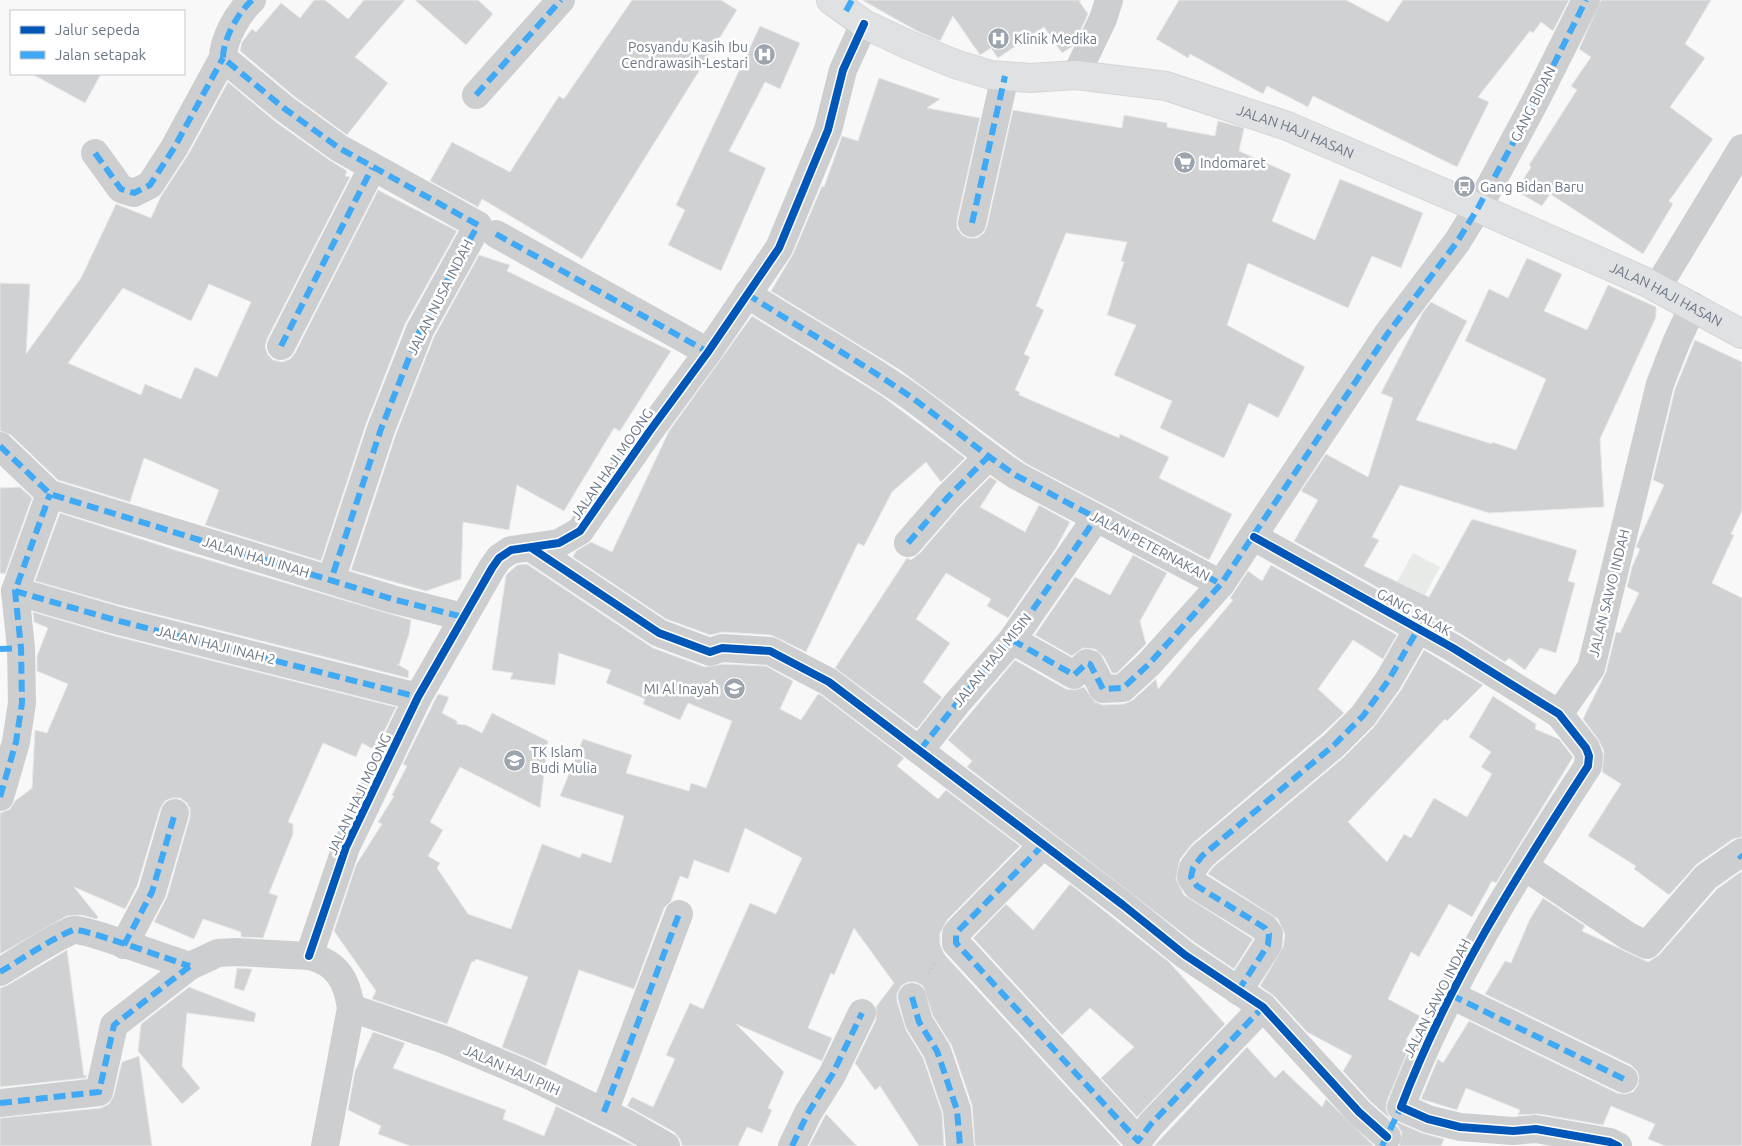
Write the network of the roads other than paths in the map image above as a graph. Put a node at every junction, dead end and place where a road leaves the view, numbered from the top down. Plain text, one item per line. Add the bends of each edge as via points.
1 (252, 0) edge
2 (561, 0) edge
3 (1109, 0) edge
4 (1586, 0) edge
5 (848, 9) edge
6 (223, 58) junction
7 (1076, 75) junction
8 (1005, 76) junction
9 (476, 95) dead end
10 (1742, 148) edge
11 (95, 153) dead end
12 (372, 168) junction
13 (1478, 208) junction
14 (972, 223) dead end
15 (496, 234) dead end
16 (1657, 288) junction
17 (747, 294) junction
18 (1693, 306) junction
19 (1742, 334) edge
20 (281, 346) dead end
21 (708, 352) junction
22 (0, 446) edge
23 (988, 457) junction
24 (50, 494) junction
25 (1096, 518) junction
26 (1254, 537) junction
27 (908, 543) dead end
28 (533, 549) junction
29 (331, 580) junction
30 (1222, 584) junction
31 (15, 591) junction
32 (464, 618) junction
33 (1418, 629) junction
34 (1012, 640) junction
35 (11, 648) edge
36 (418, 697) junction
37 (1559, 714) junction
38 (920, 750) junction
39 (0, 797) edge
40 (175, 813) dead end
41 (1043, 845) junction
42 (1741, 855) edge
43 (1525, 867) junction
44 (679, 914) dead end
45 (124, 945) junction
46 (309, 956) junction
47 (190, 966) junction
48 (0, 972) edge
49 (1238, 991) junction
50 (1451, 995) junction
51 (912, 997) dead end
52 (1263, 1007) junction
53 (351, 1008) junction
54 (862, 1013) dead end
55 (1624, 1079) dead end
56 (0, 1102) edge
57 (1401, 1107) junction
58 (604, 1112) junction
59 (1384, 1141) edge
60 (1137, 1143) edge
61 (325, 1146) edge
62 (666, 1146) edge
63 (792, 1146) edge
64 (960, 1146) edge
65 (1618, 1146) edge

1 - 6 street via 230,33
2 - 9 street
3 - 7 street
4 - 13 street, GANG BIDAN
5 - 8 street, JALAN HAJI HASAN via 954,64
5 - 17 street, JALAN HAJI MOONG via 844,70 828,130 779,248
6 - 11 street via 150,185 134,193 121,189
6 - 12 street, JALAN NUSA INDAH via 285,109
7 - 8 street, JALAN HAJI HASAN
7 - 13 street, JALAN HAJI HASAN via 1166,86 1287,126
8 - 14 street
10 - 16 street
12 - 20 street
12 - 29 street, JALAN NUSA INDAH via 478,225 420,330 381,429
13 - 16 street, JALAN HAJI HASAN
13 - 26 street, JALAN PETERNAKAN via 1457,242 1388,333
15 - 21 street
16 - 18 street, JALAN HAJI HASAN
17 - 21 street, JALAN HAJI MOONG
17 - 23 street, JALAN PETERNAKAN via 909,396
18 - 19 street, JALAN HAJI HASAN
18 - 37 street, JALAN SAWO INDAH via 1660,384 1591,668
21 - 28 street, JALAN HAJI MOONG via 586,525 566,540
22 - 24 street
23 - 25 street, JALAN PETERNAKAN
23 - 27 street
24 - 29 street, JALAN HAJI INAH
24 - 31 street
25 - 30 street, JALAN PETERNAKAN
25 - 34 street, JALAN HAJI MISIN
26 - 30 street, JALAN PETERNAKAN
26 - 33 street, GANG SALAK
28 - 32 street, JALAN HAJI MOONG via 510,550 499,558
28 - 38 street via 659,633 710,652 722,648 770,651 829,682
29 - 32 street, JALAN HAJI INAH
30 - 34 street via 1123,688 1103,688 1089,663 1074,675
31 - 35 street
31 - 36 street, JALAN HAJI INAH 2 via 115,620
32 - 36 street, JALAN HAJI MOONG
33 - 37 street, GANG SALAK
33 - 49 street, GANG SALAK via 1388,681 1362,716 1334,745 1202,856 1194,868 1191,877 1197,886 1265,928 1269,934 1268,944
34 - 38 street, JALAN HAJI MISIN via 956,703
35 - 39 street via 22,703 16,742
36 - 46 street, JALAN HAJI MOONG via 346,847
37 - 43 street, JALAN SAWO INDAH via 1586,748 1588,766
38 - 41 street
40 - 45 street via 152,892
41 - 49 street via 1185,955
41 - 60 street via 960,929 956,943
42 - 43 street via 1706,877 1647,945 1628,936
43 - 50 street, JALAN SAWO INDAH
44 - 58 street
45 - 47 street
45 - 48 street via 75,929
46 - 47 street via 218,953
46 - 53 street via 335,968 348,990
47 - 56 street via 114,1025 99,1092
49 - 52 street
50 - 55 street
50 - 57 street, JALAN SAWO INDAH via 1419,1058
51 - 64 street via 919,1022 937,1052 957,1110
52 - 59 street
52 - 60 street via 1151,1124
53 - 58 street, JALAN HAJI PIIH via 445,1040
53 - 61 street
54 - 63 street
57 - 59 street, JALAN SAWO INDAH
57 - 65 street via 1428,1119 1460,1127 1513,1131 1536,1129
58 - 62 street, JALAN HAJI PIIH

